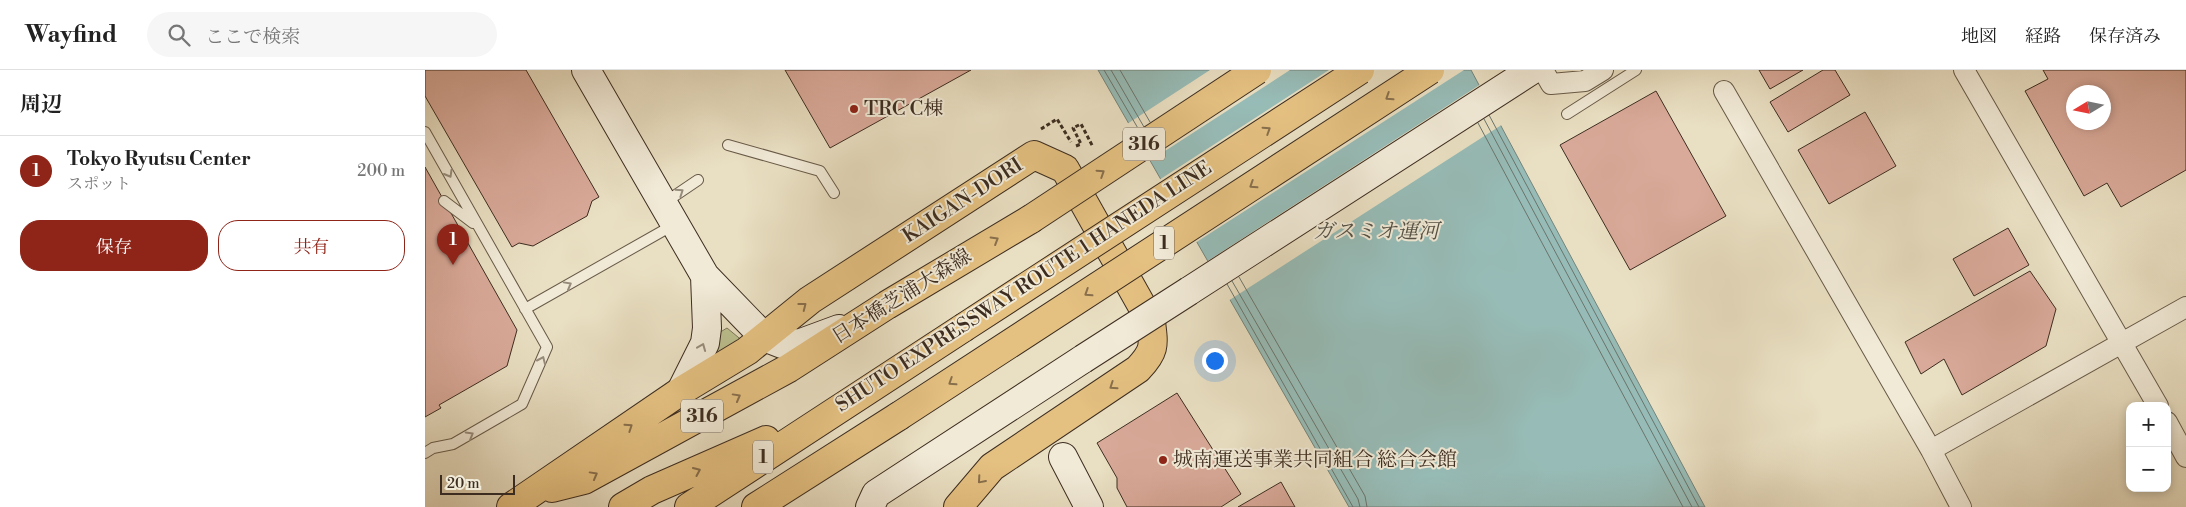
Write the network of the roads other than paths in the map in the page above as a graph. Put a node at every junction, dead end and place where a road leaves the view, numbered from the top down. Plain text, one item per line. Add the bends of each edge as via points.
1 (587, 70) edge
2 (1257, 70) edge
3 (1360, 70) edge
4 (1430, 70) edge
5 (1533, 70) edge
6 (1543, 70) edge
7 (1603, 70) edge
8 (1636, 70) edge
9 (1964, 70) edge
10 (1724, 91) dead end
11 (1567, 114) dead end
12 (425, 132) edge
13 (728, 145) dead end
14 (698, 180) dead end
15 (833, 193) dead end
16 (444, 201) dead end
17 (669, 214) junction
18 (480, 228) junction
19 (705, 276) junction
20 (2186, 307) edge
21 (525, 309) junction
22 (863, 320) junction
23 (764, 337) junction
24 (2122, 344) junction
25 (681, 391) junction
26 (2156, 402) edge
27 (838, 408) junction
28 (2171, 429) edge
29 (861, 443) junction
30 (1931, 450) junction
31 (425, 453) edge
32 (1063, 457) dead end
33 (2186, 457) edge
34 (521, 500) edge
35 (623, 507) edge
36 (689, 507) edge
37 (756, 507) edge
38 (780, 507) edge
39 (870, 507) edge
40 (958, 507) edge
41 (1089, 507) edge
42 (1961, 507) edge

1 - 17 street
22 -> 2 main road, 日本橋芝浦大森線 / 316, bridge via 1031,219
27 -> 3 main road, SHUTO EXPRESSWAY ROUTE 1 HANEDA LINE / 1, bridge
4 -> 29 main road, SHUTO EXPRESSWAY ROUTE 1 HANEDA LINE / 1, bridge
5 - 39 street, bridge via 877,494
6 - 7 street via 1551,84 1585,81
8 - 11 lane
9 - 24 street
10 - 30 street
12 -> 18 lane
13 - 15 lane via 820,171
17 -> 14 lane
16 - 18 lane
17 - 19 street
21 -> 17 lane
18 - 21 lane
19 - 23 street
25 -> 19 street via 705,344
20 - 24 street
31 -> 21 lane via 453,444 522,404 547,347
22 - 23 street via 801,344 782,344
34 -> 22 main road, 日本橋芝浦大森線 / 316 via 584,480 789,368
23 - 25 main road, KAIGAN-DORI / 316
23 -> 40 main road, KAIGAN-DORI / 316 via 811,300 1034,155 1065,168 1151,322 1154,344 1151,356 1138,369 992,467
24 - 26 street
24 - 30 street
34 -> 25 main road, KAIGAN-DORI / 316
35 -> 27 main road via 652,490
27 - 36 main road, SHUTO EXPRESSWAY ROUTE 1 HANEDA LINE / 1
28 - 33 street
29 - 37 main road, SHUTO EXPRESSWAY ROUTE 1 HANEDA LINE / 1
29 - 38 main road
30 - 42 street
32 - 41 street

